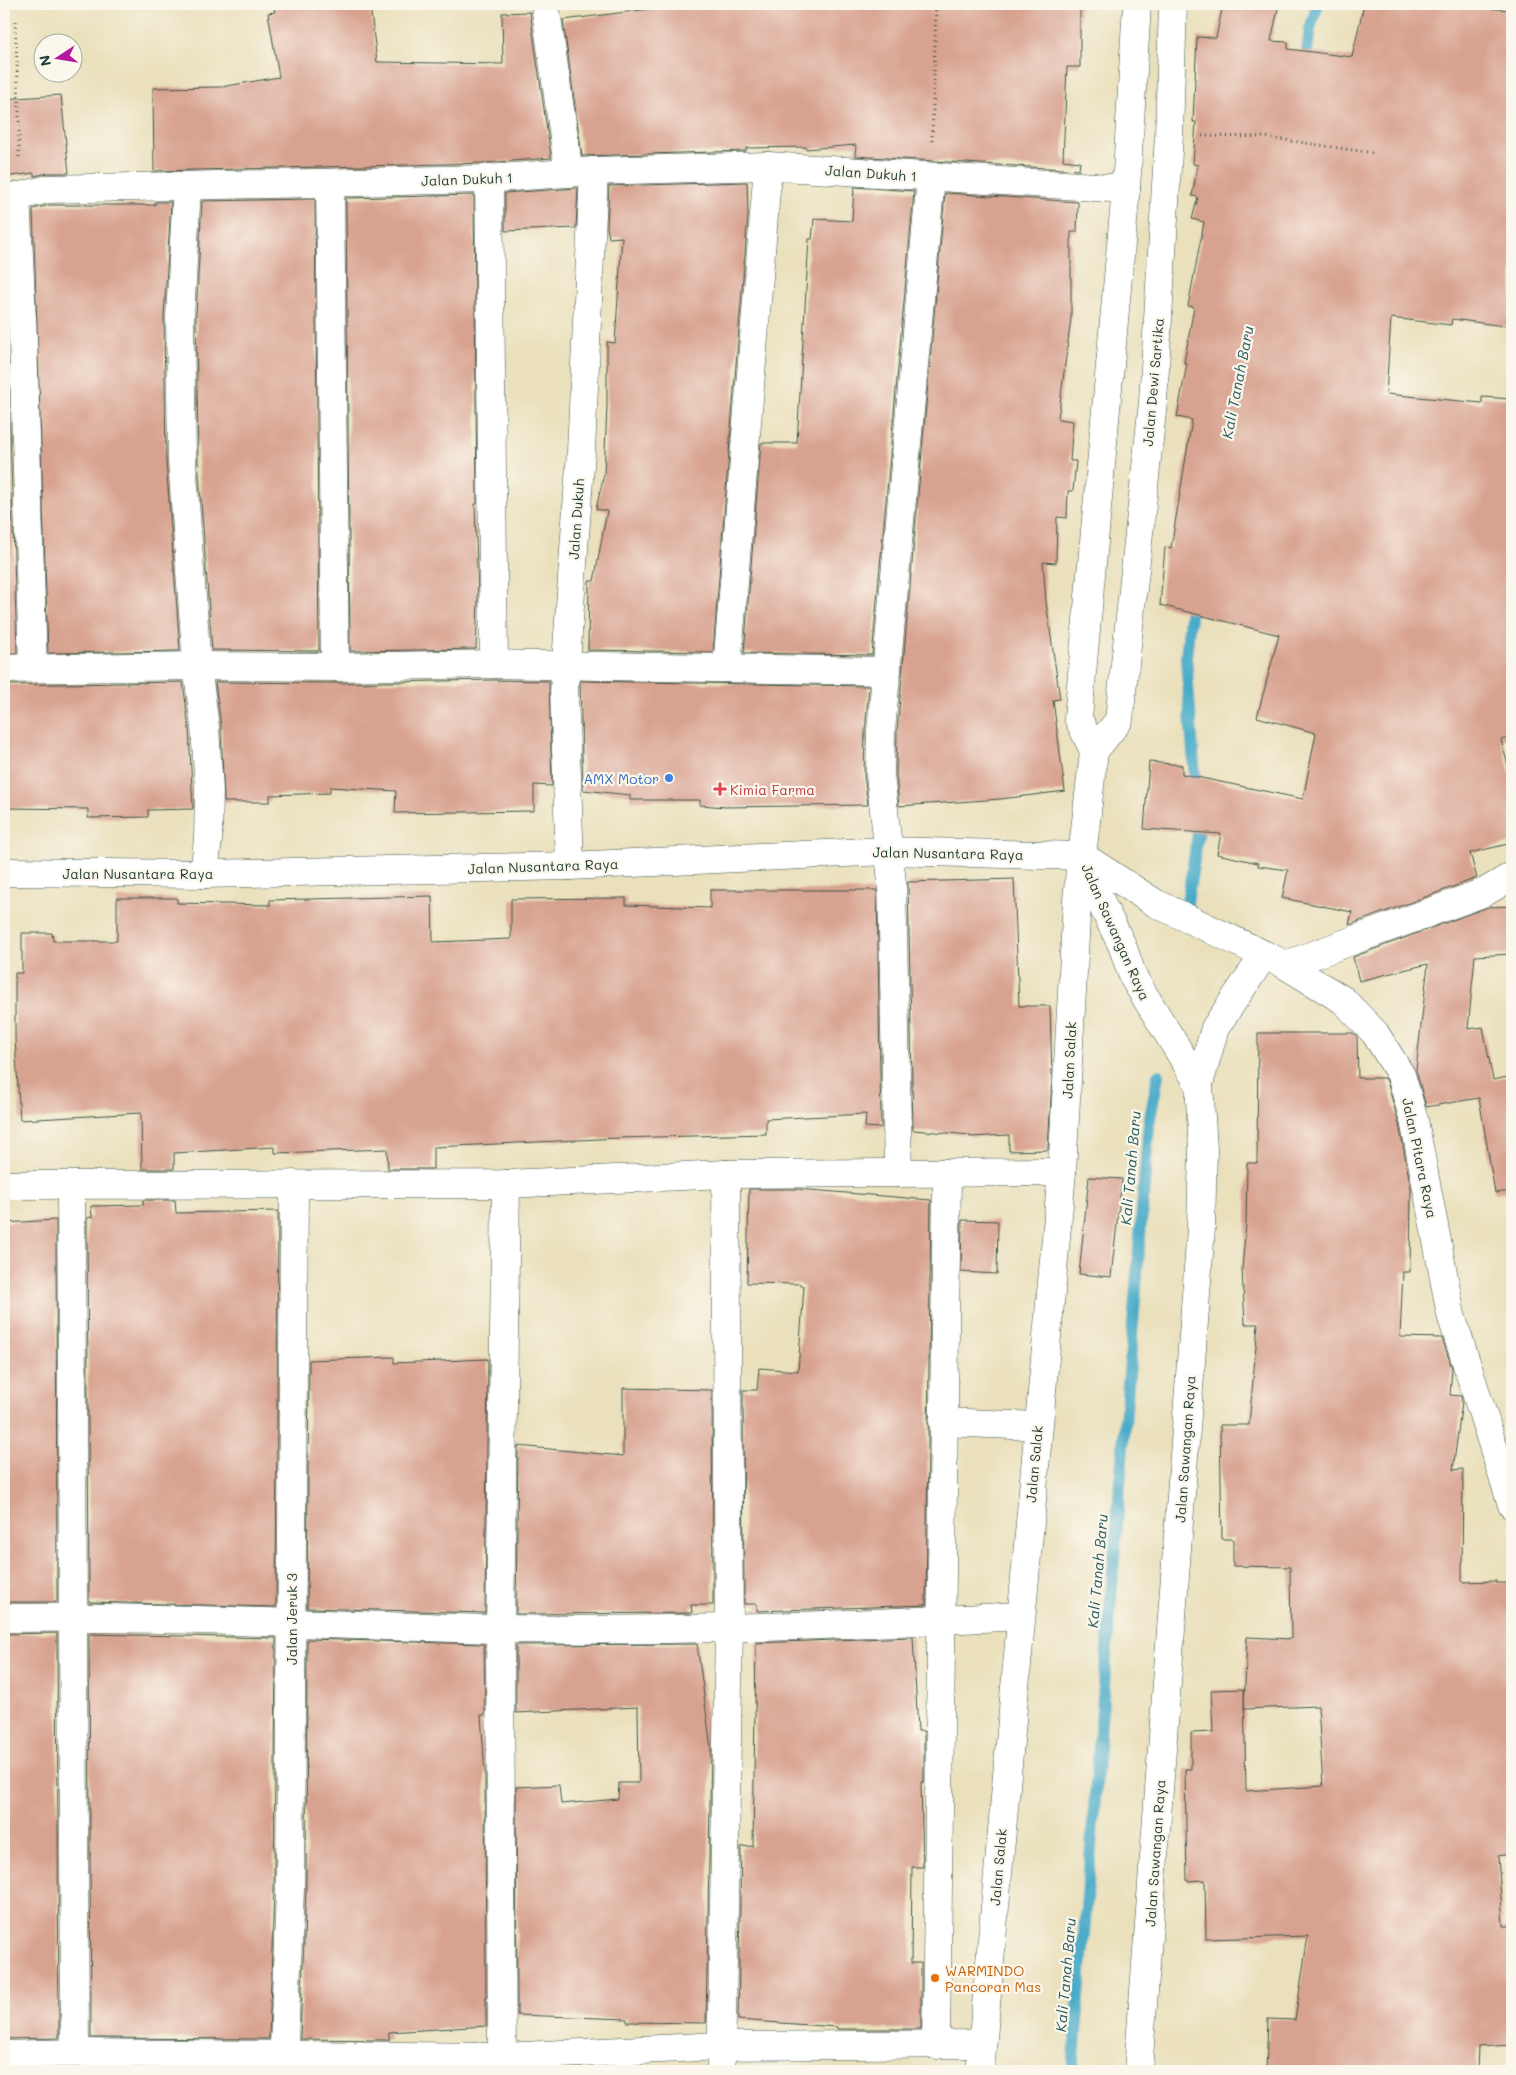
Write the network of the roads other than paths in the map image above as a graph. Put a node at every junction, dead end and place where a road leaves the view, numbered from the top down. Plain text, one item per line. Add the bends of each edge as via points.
1 (545, 4) edge
2 (1137, 4) edge
3 (1173, 4) edge
4 (768, 166) junction
5 (581, 172) junction
6 (931, 177) junction
7 (489, 178) junction
8 (330, 183) junction
9 (187, 186) junction
10 (1126, 188) junction
11 (10, 198) edge
12 (494, 664) junction
13 (565, 665) junction
14 (197, 666) junction
15 (335, 667) junction
16 (33, 668) junction
17 (727, 668) junction
18 (4, 669) edge
19 (887, 671) junction
20 (1094, 751) junction
21 (887, 851) junction
22 (1082, 856) junction
23 (570, 866) junction
24 (204, 874) junction
25 (1512, 876) edge
26 (5, 878) edge
27 (1275, 960) junction
28 (1199, 1084) junction
29 (1062, 1172) junction
30 (898, 1173) junction
31 (947, 1173) junction
32 (726, 1174) junction
33 (294, 1184) junction
34 (506, 1184) junction
35 (4, 1185) edge
36 (71, 1186) junction
37 (943, 1422) junction
38 (1038, 1426) junction
39 (1511, 1497) edge
40 (1020, 1616) junction
41 (73, 1617) junction
42 (4, 1618) edge
43 (940, 1620) junction
44 (290, 1623) junction
45 (729, 1628) junction
46 (500, 1629) junction
47 (936, 2044) junction
48 (982, 2044) junction
49 (75, 2053) junction
50 (4, 2055) edge
51 (721, 2059) edge
52 (283, 2063) edge
53 (502, 2064) edge
54 (980, 2071) edge
55 (1138, 2071) edge

1 - 5 main road, Jalan Dukuh
2 - 10 main road
3 - 20 main road, Jalan Dewi Sartika via 1169,135 1153,402 1119,720
4 - 5 main road, Jalan Dukuh 1
4 - 6 main road, Jalan Dukuh 1
4 - 17 main road
5 - 7 main road, Jalan Dukuh 1
5 - 13 main road, Jalan Dukuh via 581,451
6 - 10 main road, Jalan Dukuh 1
6 - 19 main road
7 - 8 main road, Jalan Dukuh 1
7 - 12 main road
8 - 9 main road, Jalan Dukuh 1
8 - 15 main road
9 - 11 main road, Jalan Dukuh 1 via 48,189
9 - 14 main road via 180,317 182,452
10 - 20 main road via 1078,718
11 - 16 main road via 23,338
12 - 13 main road
12 - 15 main road
13 - 17 main road
13 - 23 main road, Jalan Dukuh via 564,743
14 - 15 main road
14 - 16 main road
14 - 24 main road via 209,790
16 - 18 main road
17 - 19 main road
19 - 21 main road via 880,775
20 - 22 main road
21 - 22 main road, Jalan Nusantara Raya
21 - 23 main road, Jalan Nusantara Raya
21 - 30 main road via 892,882
22 - 27 main road, Jalan Pitara Raya via 1155,904
22 - 28 main road, Jalan Sawangan Raya via 1122,944 1133,977
22 - 29 main road, Jalan Salak
23 - 24 main road, Jalan Nusantara Raya
24 - 26 main road, Jalan Nusantara Raya
25 - 27 main road via 1485,892
27 - 28 main road via 1215,1028
27 - 39 main road, Jalan Pitara Raya via 1343,1000 1375,1032 1401,1075 1414,1120 1451,1315
28 - 55 main road, Jalan Sawangan Raya via 1203,1149 1201,1228
29 - 31 main road
29 - 38 main road, Jalan Salak
30 - 31 main road
30 - 32 main road
31 - 37 main road
32 - 34 main road
32 - 45 main road
33 - 34 main road
33 - 36 main road
33 - 44 main road, Jalan Jeruk 3
34 - 46 main road
35 - 36 main road
36 - 41 main road
37 - 38 main road
37 - 43 main road
38 - 40 main road, Jalan Salak
40 - 43 main road
40 - 48 main road, Jalan Salak
41 - 42 main road
41 - 44 main road
41 - 49 main road
43 - 45 main road
43 - 47 main road
44 - 46 main road
44 - 52 main road, Jalan Jeruk 3 via 290,1890
45 - 46 main road
45 - 51 main road
46 - 53 main road
47 - 48 main road
47 - 51 main road
48 - 54 main road, Jalan Salak
49 - 50 main road
49 - 52 main road
51 - 53 main road
52 - 53 main road

